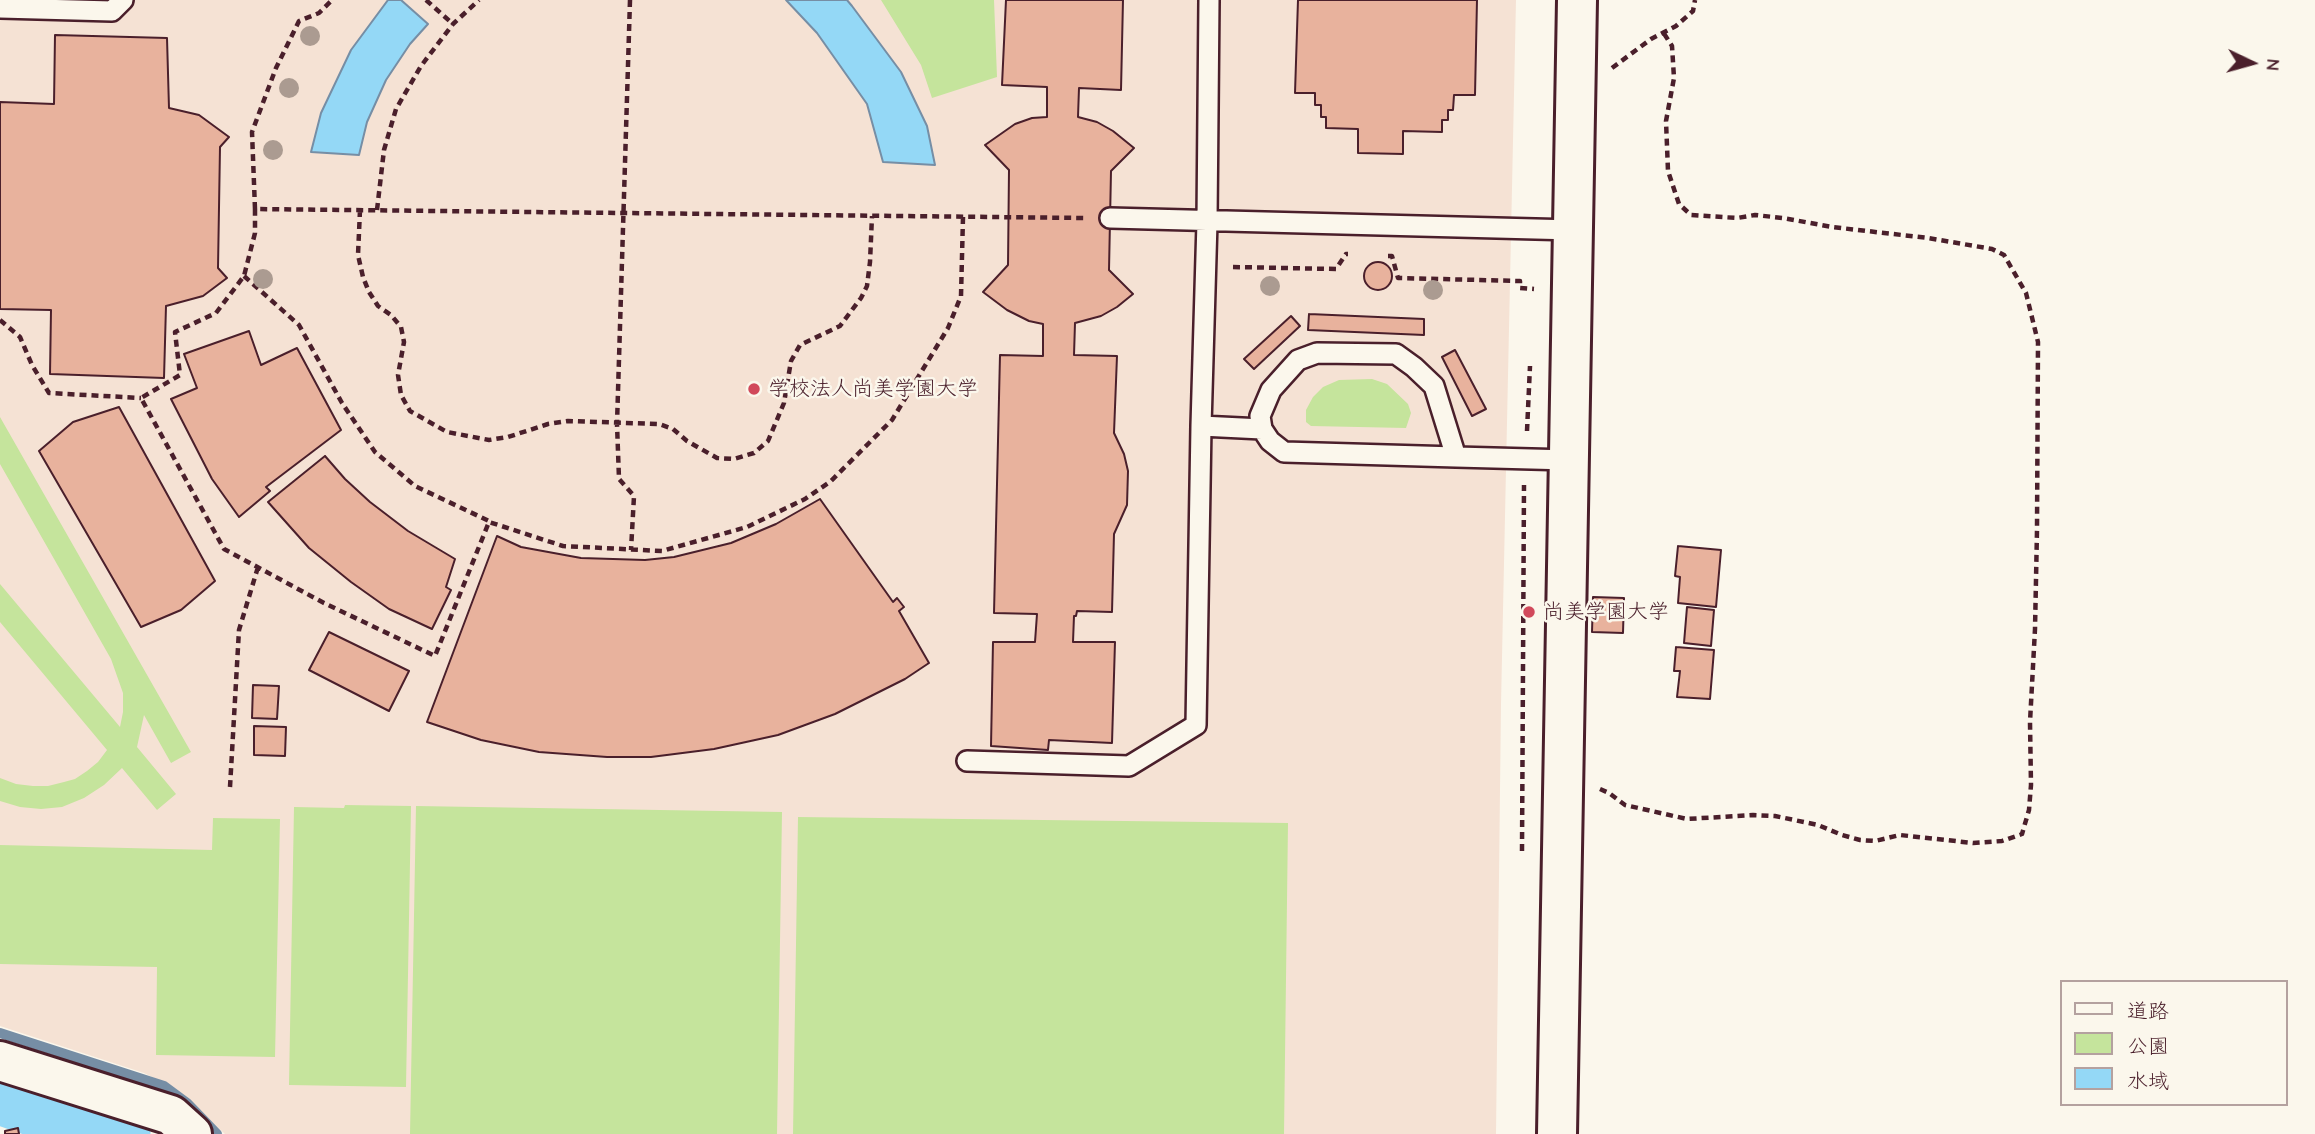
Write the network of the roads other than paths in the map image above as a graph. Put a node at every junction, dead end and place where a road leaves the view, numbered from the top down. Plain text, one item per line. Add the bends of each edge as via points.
1 (123, 0) edge
2 (1209, 0) edge
3 (1577, 0) edge
4 (0, 8) edge
5 (1110, 218) road end
6 (1207, 222) junction
7 (1574, 230) junction
8 (1201, 426) junction
9 (1262, 429) junction
10 (1456, 457) junction
11 (1569, 460) junction
12 (967, 761) dead end
13 (0, 1061) edge
14 (192, 1134) edge
15 (1557, 1134) edge

1 - 4 lane via 112,11
2 - 6 lane
3 - 7 street
5 - 6 lane
6 - 7 lane
6 - 8 lane
7 - 11 street
8 - 9 lane
8 - 12 lane via 1196,724 1129,766
9 - 10 lane via 1284,452
9 - 10 lane via 1260,416 1271,390 1298,360 1317,353 1396,354 1434,386
10 - 11 lane
11 - 15 street
13 - 14 street via 171,1115

